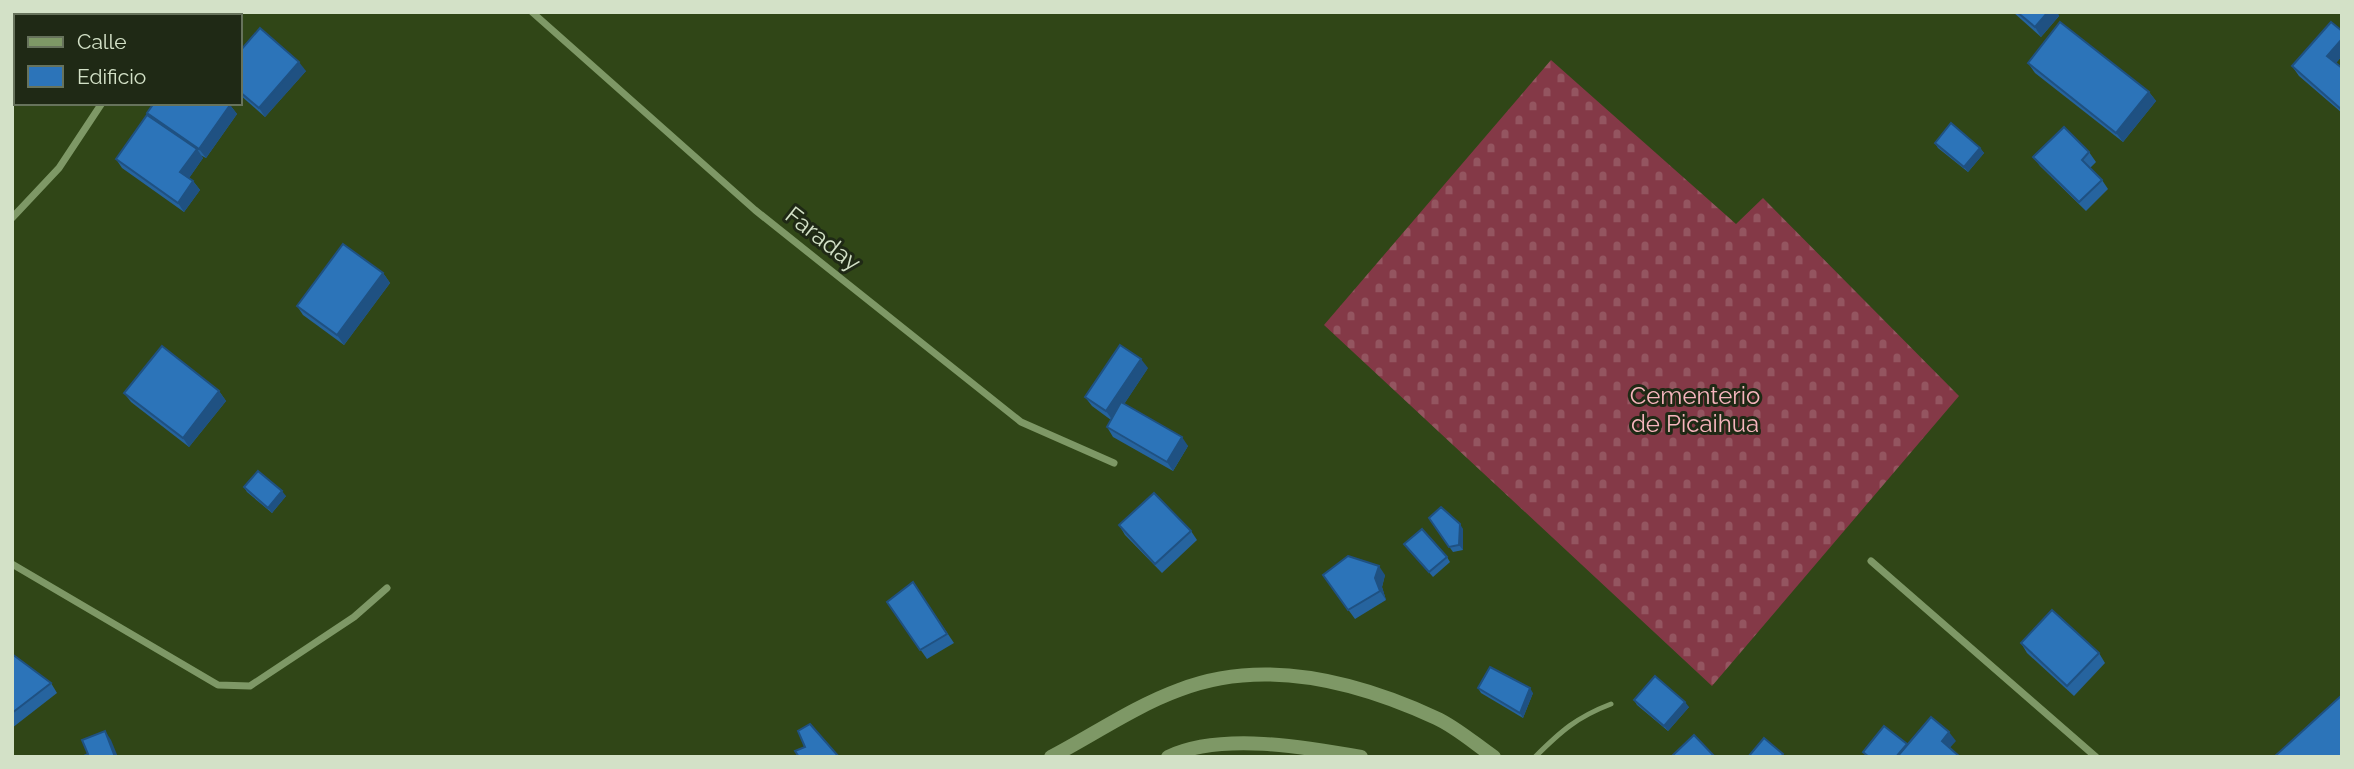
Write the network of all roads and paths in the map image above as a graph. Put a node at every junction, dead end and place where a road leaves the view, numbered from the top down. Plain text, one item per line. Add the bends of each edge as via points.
1 (532, 12) edge
2 (101, 105) edge
3 (12, 218) edge
4 (1114, 463) dead end
5 (1871, 561) dead end
6 (12, 564) edge
7 (387, 588) dead end
8 (1611, 704) dead end
9 (1051, 757) edge
10 (1168, 757) edge
11 (1361, 757) edge
12 (1494, 757) edge
13 (1535, 757) edge
14 (2096, 757) edge

1 - 4 street, Faraday via 755,210 1021,422
2 - 3 street via 59,168
5 - 14 street
6 - 7 street via 218,685 250,686 354,617
8 - 13 lane via 1561,730
9 - 12 main road via 1177,690 1243,674 1277,673 1328,680 1438,719
10 - 11 main road via 1189,747 1289,744

